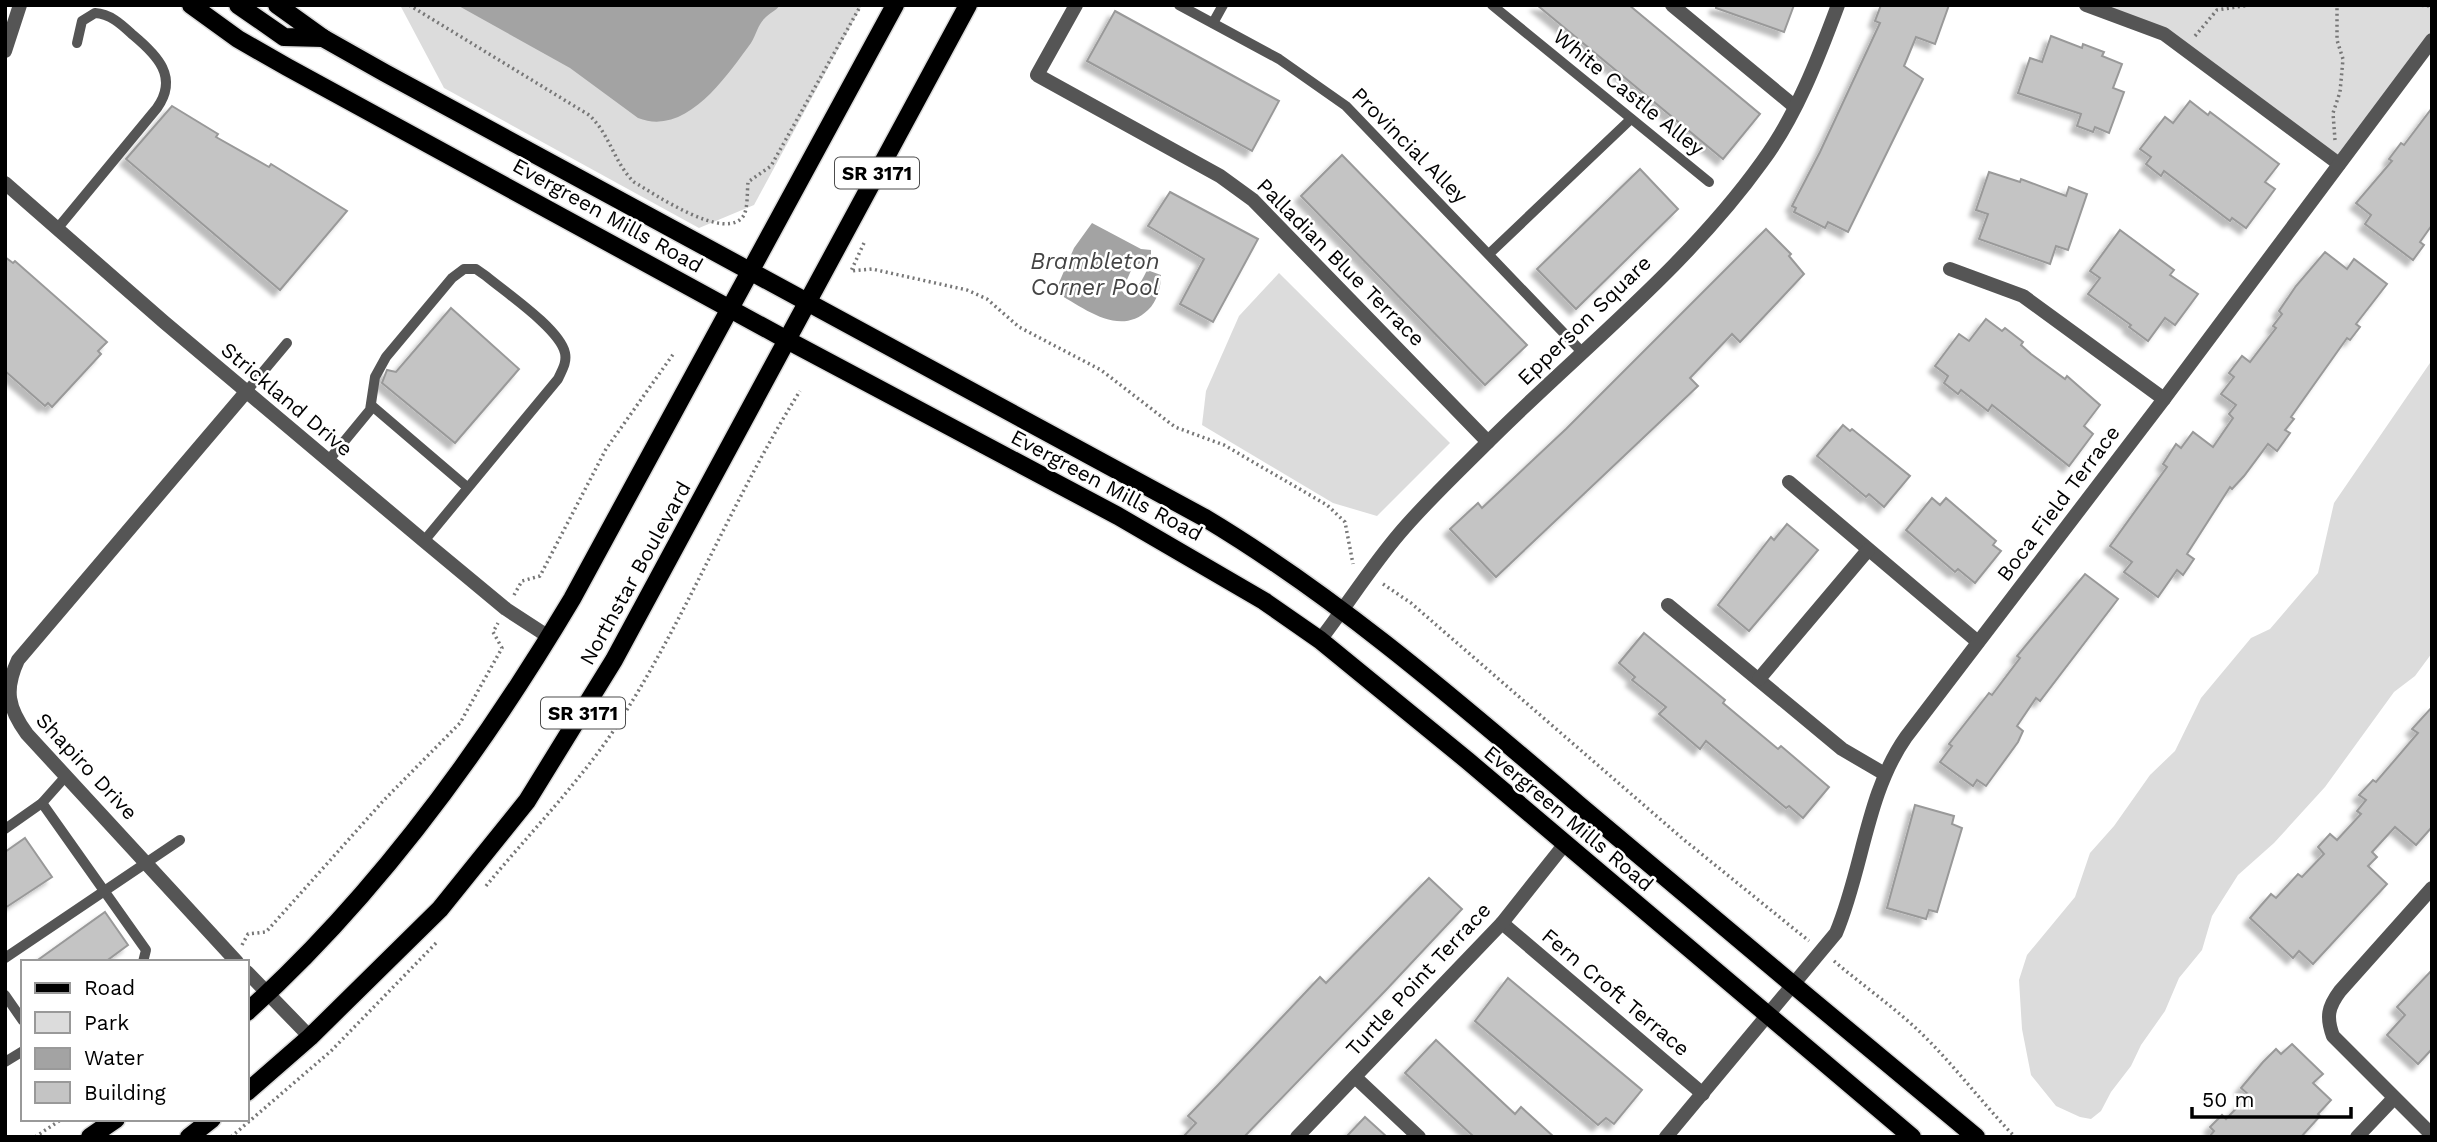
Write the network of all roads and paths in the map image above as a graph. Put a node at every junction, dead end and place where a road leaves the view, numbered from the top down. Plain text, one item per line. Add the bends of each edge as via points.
1 (20, 5) edge
2 (191, 5) edge
3 (238, 5) edge
4 (277, 5) edge
5 (409, 5) edge
6 (861, 5) edge
7 (895, 5) edge
8 (968, 5) edge
9 (1076, 5) edge
10 (1179, 5) edge
11 (1223, 5) edge
12 (1492, 5) edge
13 (1672, 5) edge
14 (1838, 5) edge
15 (2086, 5) edge
16 (2250, 5) edge
17 (2337, 5) edge
18 (2416, 5) edge
19 (2432, 6) edge
20 (1213, 23) junction
21 (323, 38) junction
22 (2432, 40) edge
23 (77, 43) dead end
24 (2187, 48) junction
25 (5, 51) edge
26 (1794, 106) junction
27 (1631, 119) junction
28 (2339, 164) junction
29 (1709, 182) dead end
30 (5, 183) edge
31 (57, 229) junction
32 (1490, 253) junction
33 (1950, 269) dead end
34 (851, 271) dead end
35 (749, 272) junction
36 (806, 303) junction
37 (728, 308) junction
38 (787, 340) junction
39 (287, 342) dead end
40 (1582, 352) junction
41 (674, 353) dead end
42 (246, 392) junction
43 (2164, 399) junction
44 (371, 405) junction
45 (1488, 442) junction
46 (328, 461) junction
47 (1790, 482) dead end
48 (467, 486) junction
49 (424, 541) junction
50 (1868, 550) junction
51 (1370, 575) junction
52 (1668, 605) dead end
53 (506, 609) junction
54 (1344, 609) junction
55 (549, 638) junction
56 (1320, 640) junction
57 (1978, 642) junction
58 (1759, 679) junction
59 (1883, 773) junction
60 (66, 776) junction
61 (42, 803) junction
62 (5, 828) edge
63 (180, 840) dead end
64 (1564, 845) junction
65 (149, 863) junction
66 (2432, 888) edge
67 (106, 892) junction
68 (1502, 923) junction
69 (1822, 952) junction
70 (5, 958) edge
71 (144, 960) edge
72 (235, 960) edge
73 (248, 973) edge
74 (1793, 985) junction
75 (267, 994) junction
76 (5, 995) edge
77 (248, 1011) edge
78 (1767, 1016) junction
79 (21, 1018) edge
80 (310, 1037) junction
81 (21, 1052) edge
82 (5, 1062) edge
83 (1355, 1077) junction
84 (248, 1091) edge
85 (1703, 1094) junction
86 (2394, 1098) junction
87 (59, 1121) edge
88 (113, 1121) edge
89 (209, 1121) edge
90 (2432, 1135) edge
91 (35, 1137) edge
92 (90, 1137) edge
93 (189, 1137) edge
94 (1297, 1137) edge
95 (1419, 1137) edge
96 (1666, 1137) edge
97 (1912, 1137) edge
98 (1976, 1137) edge
99 (2015, 1137) edge
100 (2357, 1137) edge

1 - 25 street
2 - 37 main road, Evergreen Mills Road via 287,67
3 - 21 main road via 284,37
4 - 21 main road, Evergreen Mills Road
5 - 6 path via 589,115 603,128 634,182 705,222 720,224 737,222 745,214 748,182 771,166
7 - 35 main road, Northstar Boulevard / SR 3171
8 - 36 main road, Northstar Boulevard / SR 3171
9 - 45 street, Palladian Blue Terrace via 1037,75 1220,176 1253,200
10 - 20 lane, Provincial Alley
11 - 20 lane
12 - 27 lane, White Castle Alley
13 - 26 street
14 - 26 street, Epperson Square via 1817,62
15 - 24 street via 2164,34
16 - 24 path via 2217,10
17 - 28 path via 2343,65 2333,123
18 - 19 path
20 - 32 lane, Provincial Alley via 1279,59 1346,106
21 - 35 main road, Evergreen Mills Road
22 - 28 street, Boca Field Terrace
23 - 31 lane via 82,21 101,14 117,20 154,53 166,74 167,90
24 - 28 street
26 - 40 street, Epperson Square via 1764,160 1735,197
27 - 29 lane, White Castle Alley
27 - 32 lane
28 - 43 street, Boca Field Terrace
30 - 31 street, Strickland Drive
31 - 42 street, Strickland Drive
32 - 40 lane, Provincial Alley
33 - 43 street via 2023,296
34 - 51 path via 872,269 967,290 987,299 1019,327 1101,370 1175,427 1234,451 1327,505 1345,522 1351,562
35 - 36 main road, Evergreen Mills Road
35 - 37 main road, Northstar Boulevard / SR 3171
36 - 38 main road, Northstar Boulevard / SR 3171
36 - 54 main road, Evergreen Mills Road via 1205,518
37 - 38 main road, Evergreen Mills Road
37 - 55 main road, Northstar Boulevard / SR 3171
38 - 56 main road, Evergreen Mills Road via 1200,562
38 - 80 main road, Northstar Boulevard / SR 3171 via 614,660 527,801 440,909
39 - 42 lane
40 - 45 street, Epperson Square
41 - 53 path via 606,449 540,576 522,581
42 - 46 street, Strickland Drive
42 - 60 street, Shapiro Drive via 34,641 12,673 8,698 12,713
43 - 57 street, Boca Field Terrace
44 - 46 lane
44 - 48 lane
44 - 48 lane via 375,377 386,357 464,269 476,269 486,276 551,331 565,353 565,366
45 - 51 street, Epperson Square via 1399,534
46 - 49 street, Strickland Drive
47 - 50 street
48 - 49 lane
49 - 53 street, Strickland Drive
50 - 57 street
50 - 58 street
51 - 54 street, Epperson Square
51 - 69 path via 1411,603 1683,839
52 - 58 street
53 - 55 street, Strickland Drive
53 - 72 path via 493,632 502,649 460,723 266,932 248,934
54 - 56 street, Epperson Square
54 - 74 main road, Evergreen Mills Road
55 - 75 main road, Northstar Boulevard / SR 3171 via 415,830
56 - 64 main road, Evergreen Mills Road
57 - 59 street, Boca Field Terrace
58 - 59 street via 1842,749
59 - 69 street, Boca Field Terrace via 1846,910
60 - 61 lane
60 - 65 street, Shapiro Drive
61 - 62 lane
61 - 67 lane
63 - 65 lane
64 - 68 street, Turtle Point Terrace
64 - 78 main road, Evergreen Mills Road
65 - 67 lane
65 - 72 street, Shapiro Drive
66 - 86 street via 2335,998 2327,1020 2333,1036
67 - 70 lane
67 - 71 lane via 146,950
68 - 83 street, Turtle Point Terrace
68 - 85 street, Fern Croft Terrace
69 - 74 street, Boca Field Terrace
69 - 99 path via 1919,1031
73 - 75 street
74 - 78 street, Boca Field Terrace
74 - 98 main road, Evergreen Mills Road
75 - 77 main road, Northstar Boulevard / SR 3171
75 - 80 street
76 - 79 lane
78 - 85 street, Boca Field Terrace
78 - 97 main road, Evergreen Mills Road
80 - 84 main road, Northstar Boulevard / SR 3171
81 - 82 lane
83 - 94 street, Turtle Point Terrace
83 - 95 street
85 - 96 street, Boca Field Terrace
86 - 90 street
86 - 100 street
87 - 91 path
88 - 92 main road
89 - 93 main road

